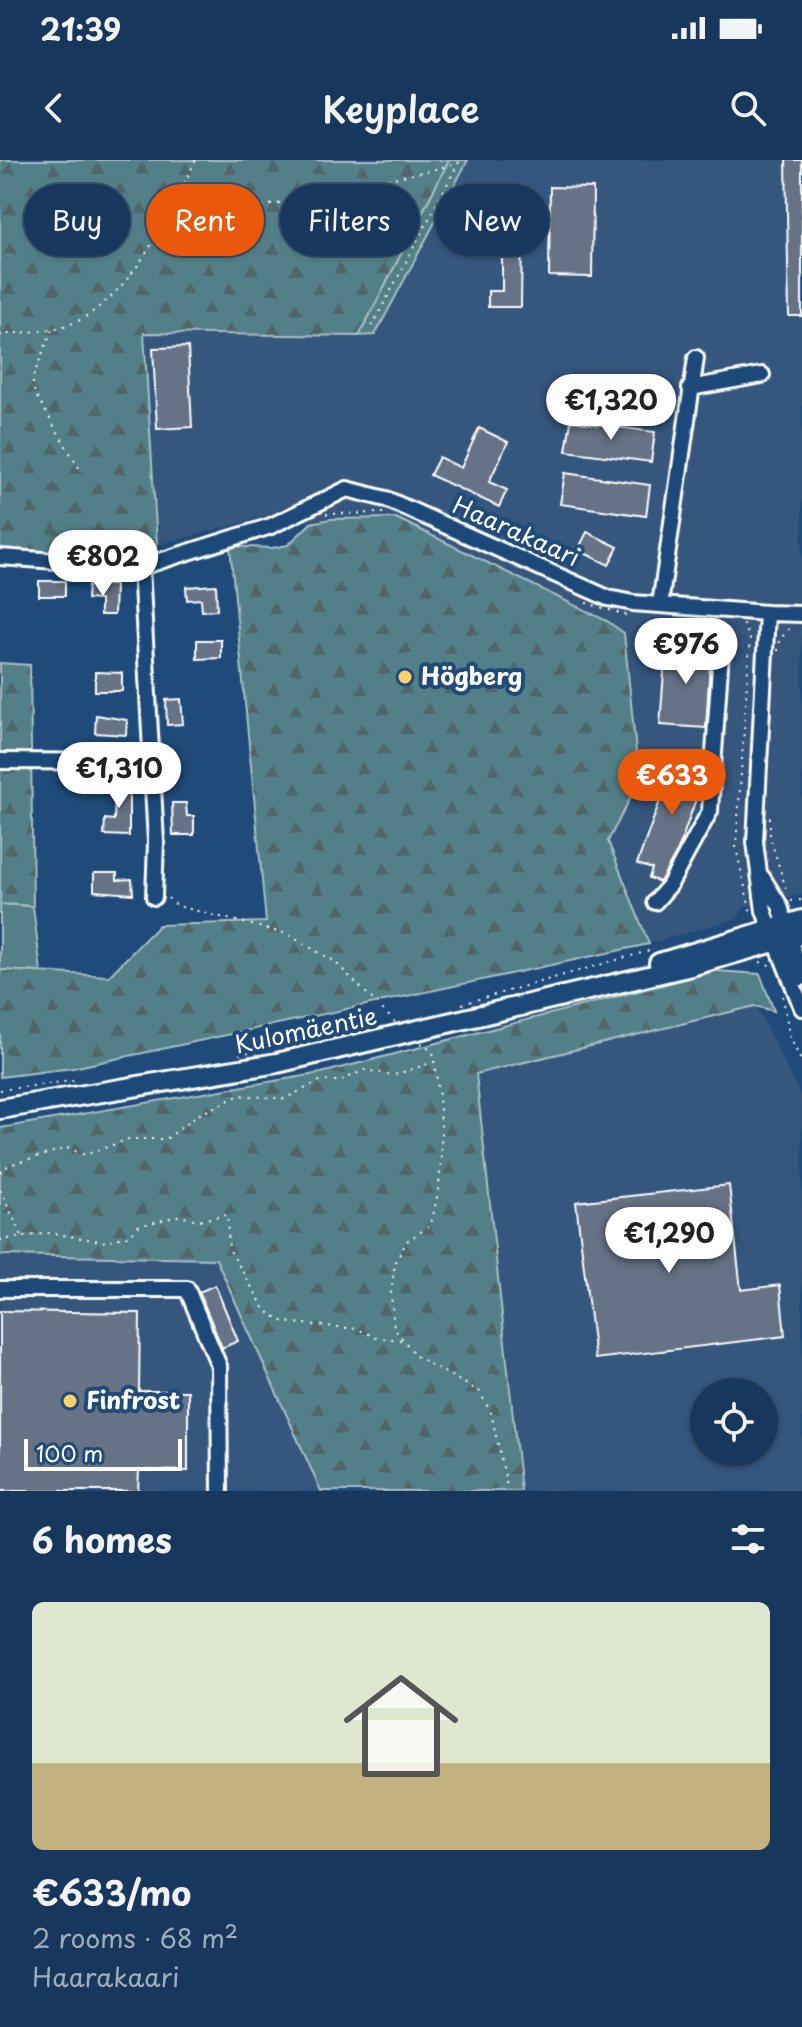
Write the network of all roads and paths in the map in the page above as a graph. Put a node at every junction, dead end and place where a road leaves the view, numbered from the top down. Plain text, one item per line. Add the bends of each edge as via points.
1 (196, 160) edge
2 (459, 162) edge
3 (183, 184) edge
4 (264, 206) edge
5 (146, 251) edge
6 (372, 326) dead end
7 (52, 328) junction
8 (0, 335) edge
9 (696, 358) dead end
10 (762, 375) dead end
11 (690, 388) junction
12 (81, 471) dead end
13 (390, 512) dead end
14 (327, 514) dead end
15 (0, 557) edge
16 (141, 567) junction
17 (586, 603) dead end
18 (660, 605) junction
19 (767, 613) junction
20 (802, 614) edge
21 (632, 616) dead end
22 (734, 621) dead end
23 (801, 624) edge
24 (654, 634) dead end
25 (778, 655) dead end
26 (0, 761) edge
27 (151, 762) junction
28 (770, 814) dead end
29 (155, 893) joint
30 (802, 900) edge
31 (655, 902) dead end
32 (749, 918) dead end
33 (788, 931) edge
34 (664, 946) dead end
35 (802, 978) edge
36 (459, 1005) dead end
37 (802, 1008) edge
38 (401, 1021) dead end
39 (395, 1023) junction
40 (381, 1025) dead end
41 (321, 1037) dead end
42 (433, 1052) dead end
43 (233, 1055) dead end
44 (434, 1062) junction
45 (81, 1080) dead end
46 (0, 1090) edge
47 (0, 1107) edge
48 (0, 1172) edge
49 (0, 1190) edge
50 (24, 1239) junction
51 (0, 1240) edge
52 (0, 1289) edge
53 (403, 1340) junction
54 (220, 1491) edge
55 (508, 1491) edge

1 - 3 path
2 - 4 path
2 - 6 path
5 - 7 path via 131,276 84,318
7 - 8 path
7 - 12 path via 32,379 35,394
9 - 11 street
10 - 11 street
11 - 18 street
13 - 14 path
15 - 16 street, Haarakaari
16 - 18 street, Haarakaari via 271,526 347,489 386,499 608,598
16 - 27 street
17 - 21 path
18 - 19 street, Haarakaari
19 - 20 street, Haarakaari
19 - 33 street via 755,842 761,876
22 - 32 path via 744,625 750,639 736,848
23 - 25 path via 789,626 779,641
24 - 31 street via 722,637 710,811
26 - 27 street
27 - 29 street
28 - 30 path via 770,837 790,901
29 - 39 path via 178,906 287,934 334,961
33 - 35 street
33 - 37 street
33 - 47 main road, Kulomäentie via 687,967 277,1063
34 - 36 path
38 - 39 path
39 - 40 path
41 - 43 path
42 - 44 path
44 - 48 path via 394,1075 364,1070 341,1081 320,1081 284,1099 240,1095 200,1114 166,1139 129,1139 85,1155 67,1148
44 - 53 path via 442,1175 430,1226 408,1240 395,1262 394,1328
45 - 46 path
49 - 50 path
50 - 51 path
50 - 53 path via 50,1233 106,1242 130,1235 138,1226 178,1216 199,1220 227,1215 229,1249 266,1311 284,1322
52 - 54 street via 187,1289 219,1366
53 - 55 path via 417,1357 480,1392 491,1413

